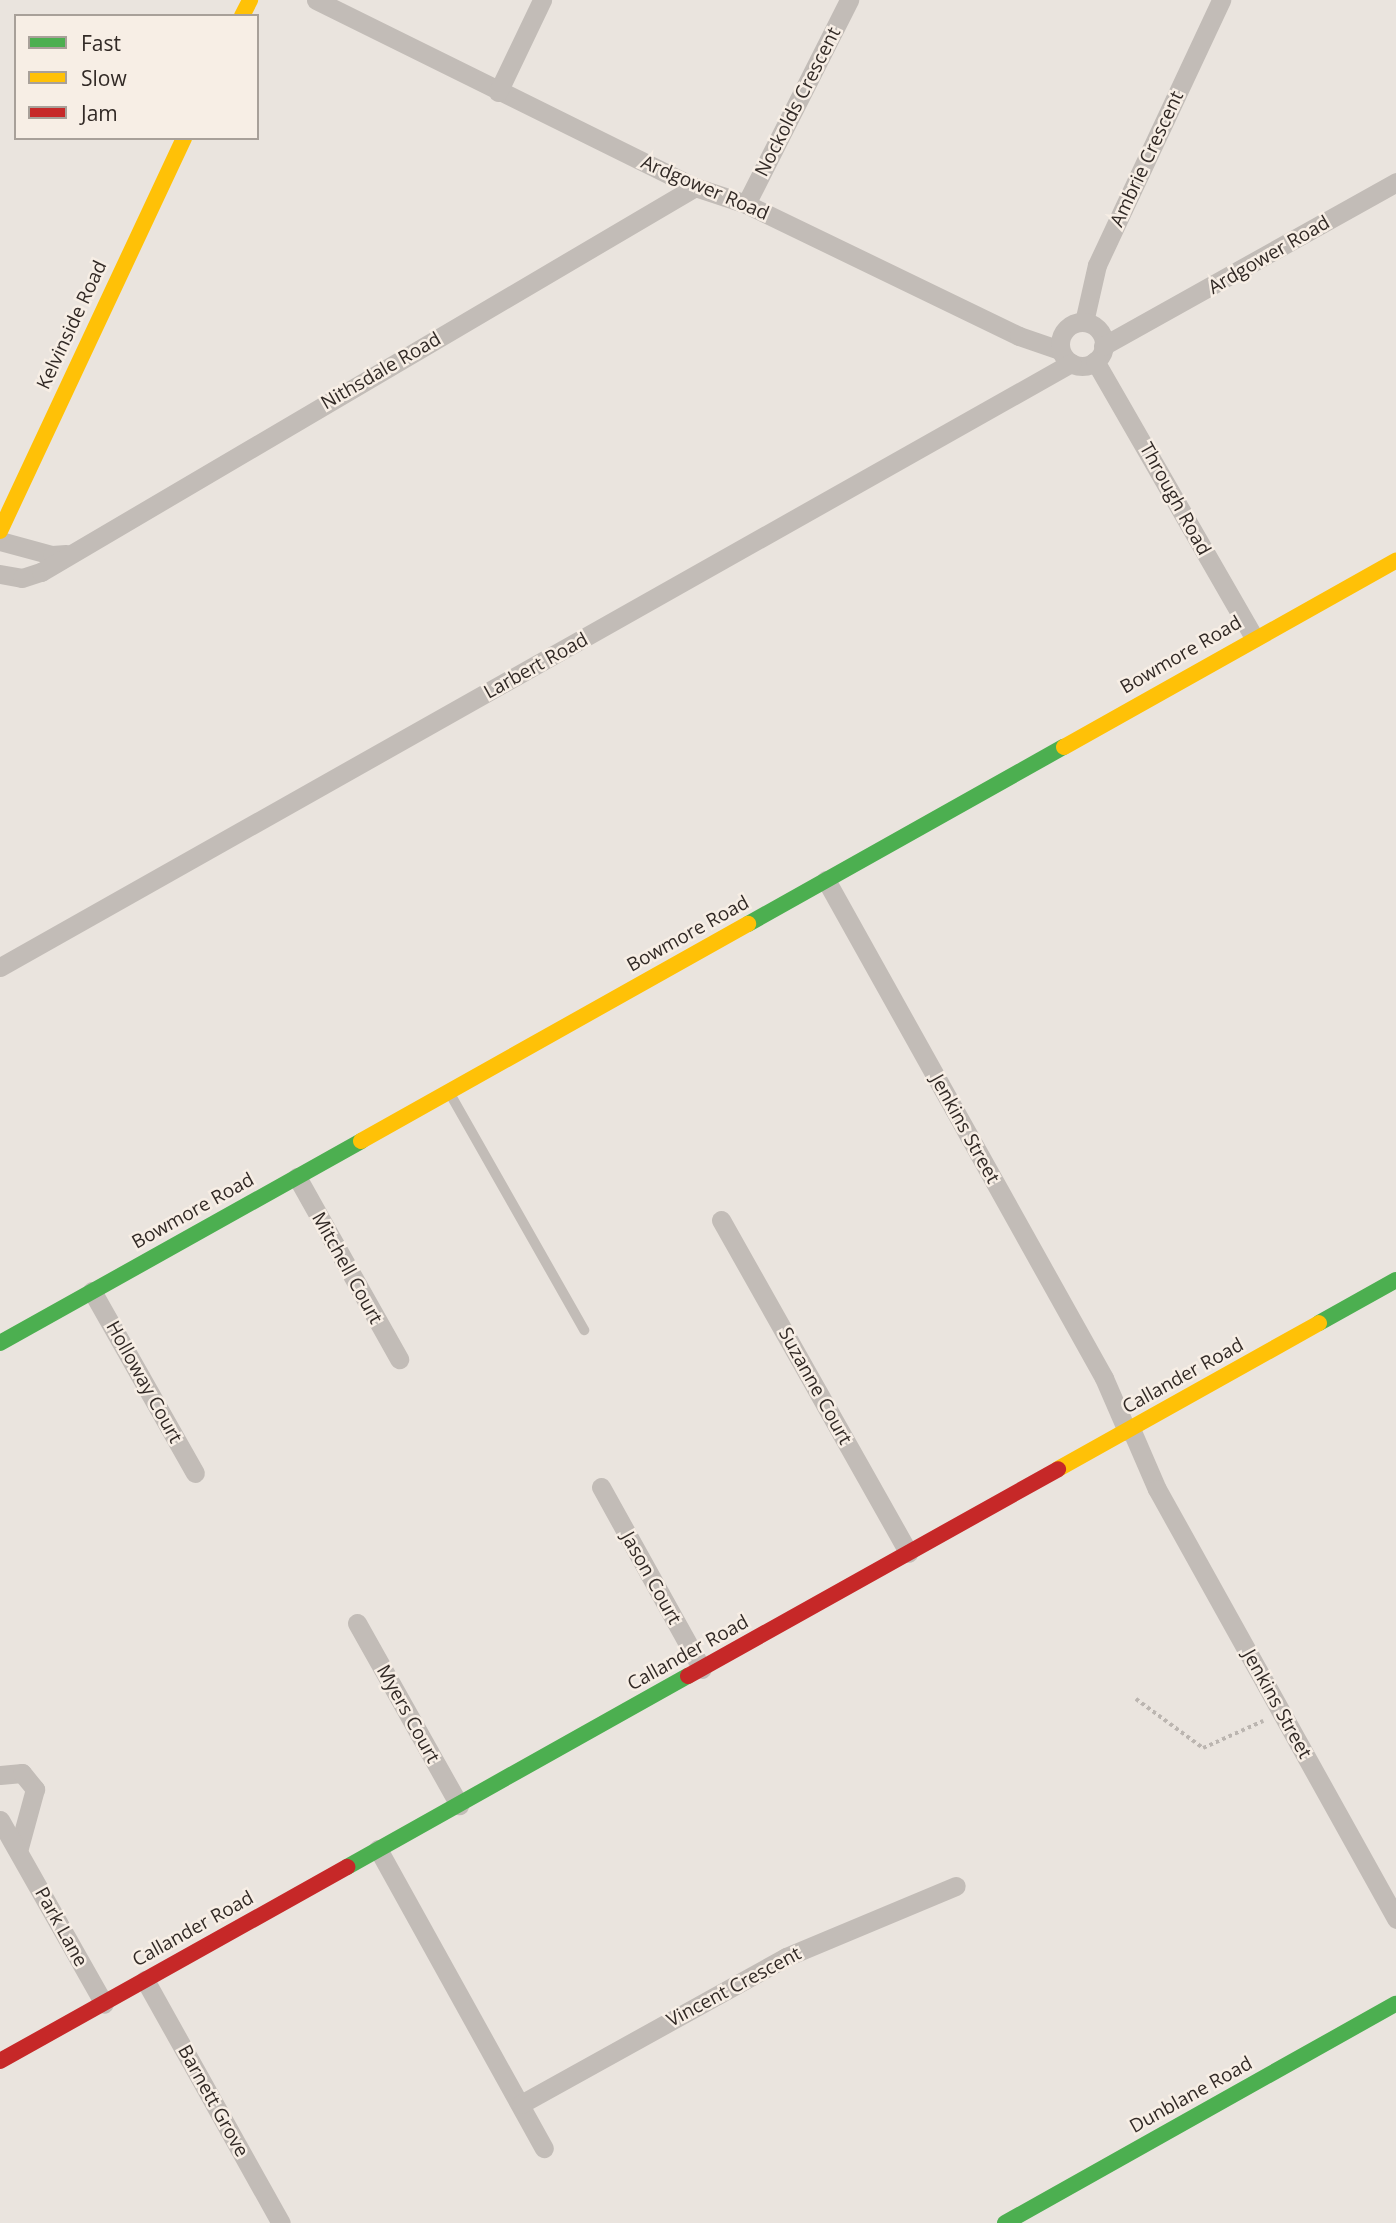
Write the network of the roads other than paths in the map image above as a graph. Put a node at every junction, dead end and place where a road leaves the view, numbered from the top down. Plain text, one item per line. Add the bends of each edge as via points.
1 (316, 0) edge
2 (542, 0) edge
3 (849, 0) edge
4 (1222, 0) edge
5 (498, 92) junction
6 (183, 140) edge
7 (1396, 182) edge
8 (695, 187) junction
9 (746, 204) junction
10 (1084, 322) junction
11 (1099, 354) junction
12 (1066, 356) junction
13 (0, 531) edge
14 (0, 541) edge
15 (66, 554) junction
16 (1396, 561) edge
17 (0, 574) edge
18 (1254, 638) junction
19 (826, 880) junction
20 (0, 967) edge
21 (448, 1092) junction
22 (296, 1177) junction
23 (722, 1220) dead end
24 (1396, 1280) edge
25 (92, 1291) junction
26 (584, 1330) dead end
27 (0, 1343) edge
28 (398, 1359) dead end
29 (1129, 1430) junction
30 (195, 1473) dead end
31 (601, 1487) dead end
32 (909, 1553) junction
33 (357, 1623) dead end
34 (702, 1669) junction
35 (0, 1775) edge
36 (459, 1805) junction
37 (0, 1820) edge
38 (378, 1849) junction
39 (18, 1851) junction
40 (956, 1886) dead end
41 (1396, 1919) edge
42 (145, 1980) junction
43 (104, 2004) junction
44 (1396, 2004) edge
45 (0, 2061) edge
46 (521, 2104) junction
47 (544, 2148) dead end
48 (281, 2223) edge
49 (1005, 2223) edge

1 - 5 street, Ardgower Road
2 - 5 street
3 - 9 street, Nockolds Crescent
4 - 10 street, Ambrie Crescent via 1097,265
5 - 8 street, Ardgower Road
6 - 13 street, Kelvinside Road
7 - 11 street, Ardgower Road
8 - 9 street, Ardgower Road
8 - 15 street, Nithsdale Road
9 - 12 street, Ardgower Road
10 - 11 street via 1096,328
10 - 12 street via 1065,330
11 - 12 street via 1083,366
11 - 18 street, Through Road
12 - 20 street, Larbert Road
14 - 15 street via 52,555
15 - 17 street, Nithsdale Road via 32,576
16 - 18 street, Bowmore Road
18 - 19 street, Bowmore Road
19 - 21 street, Bowmore Road
19 - 29 street, Jenkins Street
21 - 22 street, Bowmore Road
21 - 26 lane
22 - 25 street, Bowmore Road
22 - 28 street, Mitchell Court
23 - 32 street, Suzanne Court
24 - 29 street, Callander Road
25 - 27 street, Bowmore Road
25 - 30 street, Holloway Court
29 - 32 street, Callander Road
29 - 41 street, Jenkins Street via 1157,1489
31 - 34 street, Jason Court
32 - 34 street, Callander Road
33 - 36 street, Myers Court
34 - 36 street, Callander Road
35 - 39 street via 22,1773 35,1789
36 - 38 street, Callander Road
37 - 39 street, Park Lane
38 - 42 street, Callander Road
38 - 46 street
39 - 43 street, Park Lane
40 - 46 street, Vincent Crescent via 786,1957
42 - 43 street, Callander Road
42 - 48 street, Barnett Grove
43 - 45 street, Callander Road
44 - 49 street, Dunblane Road
46 - 47 street

